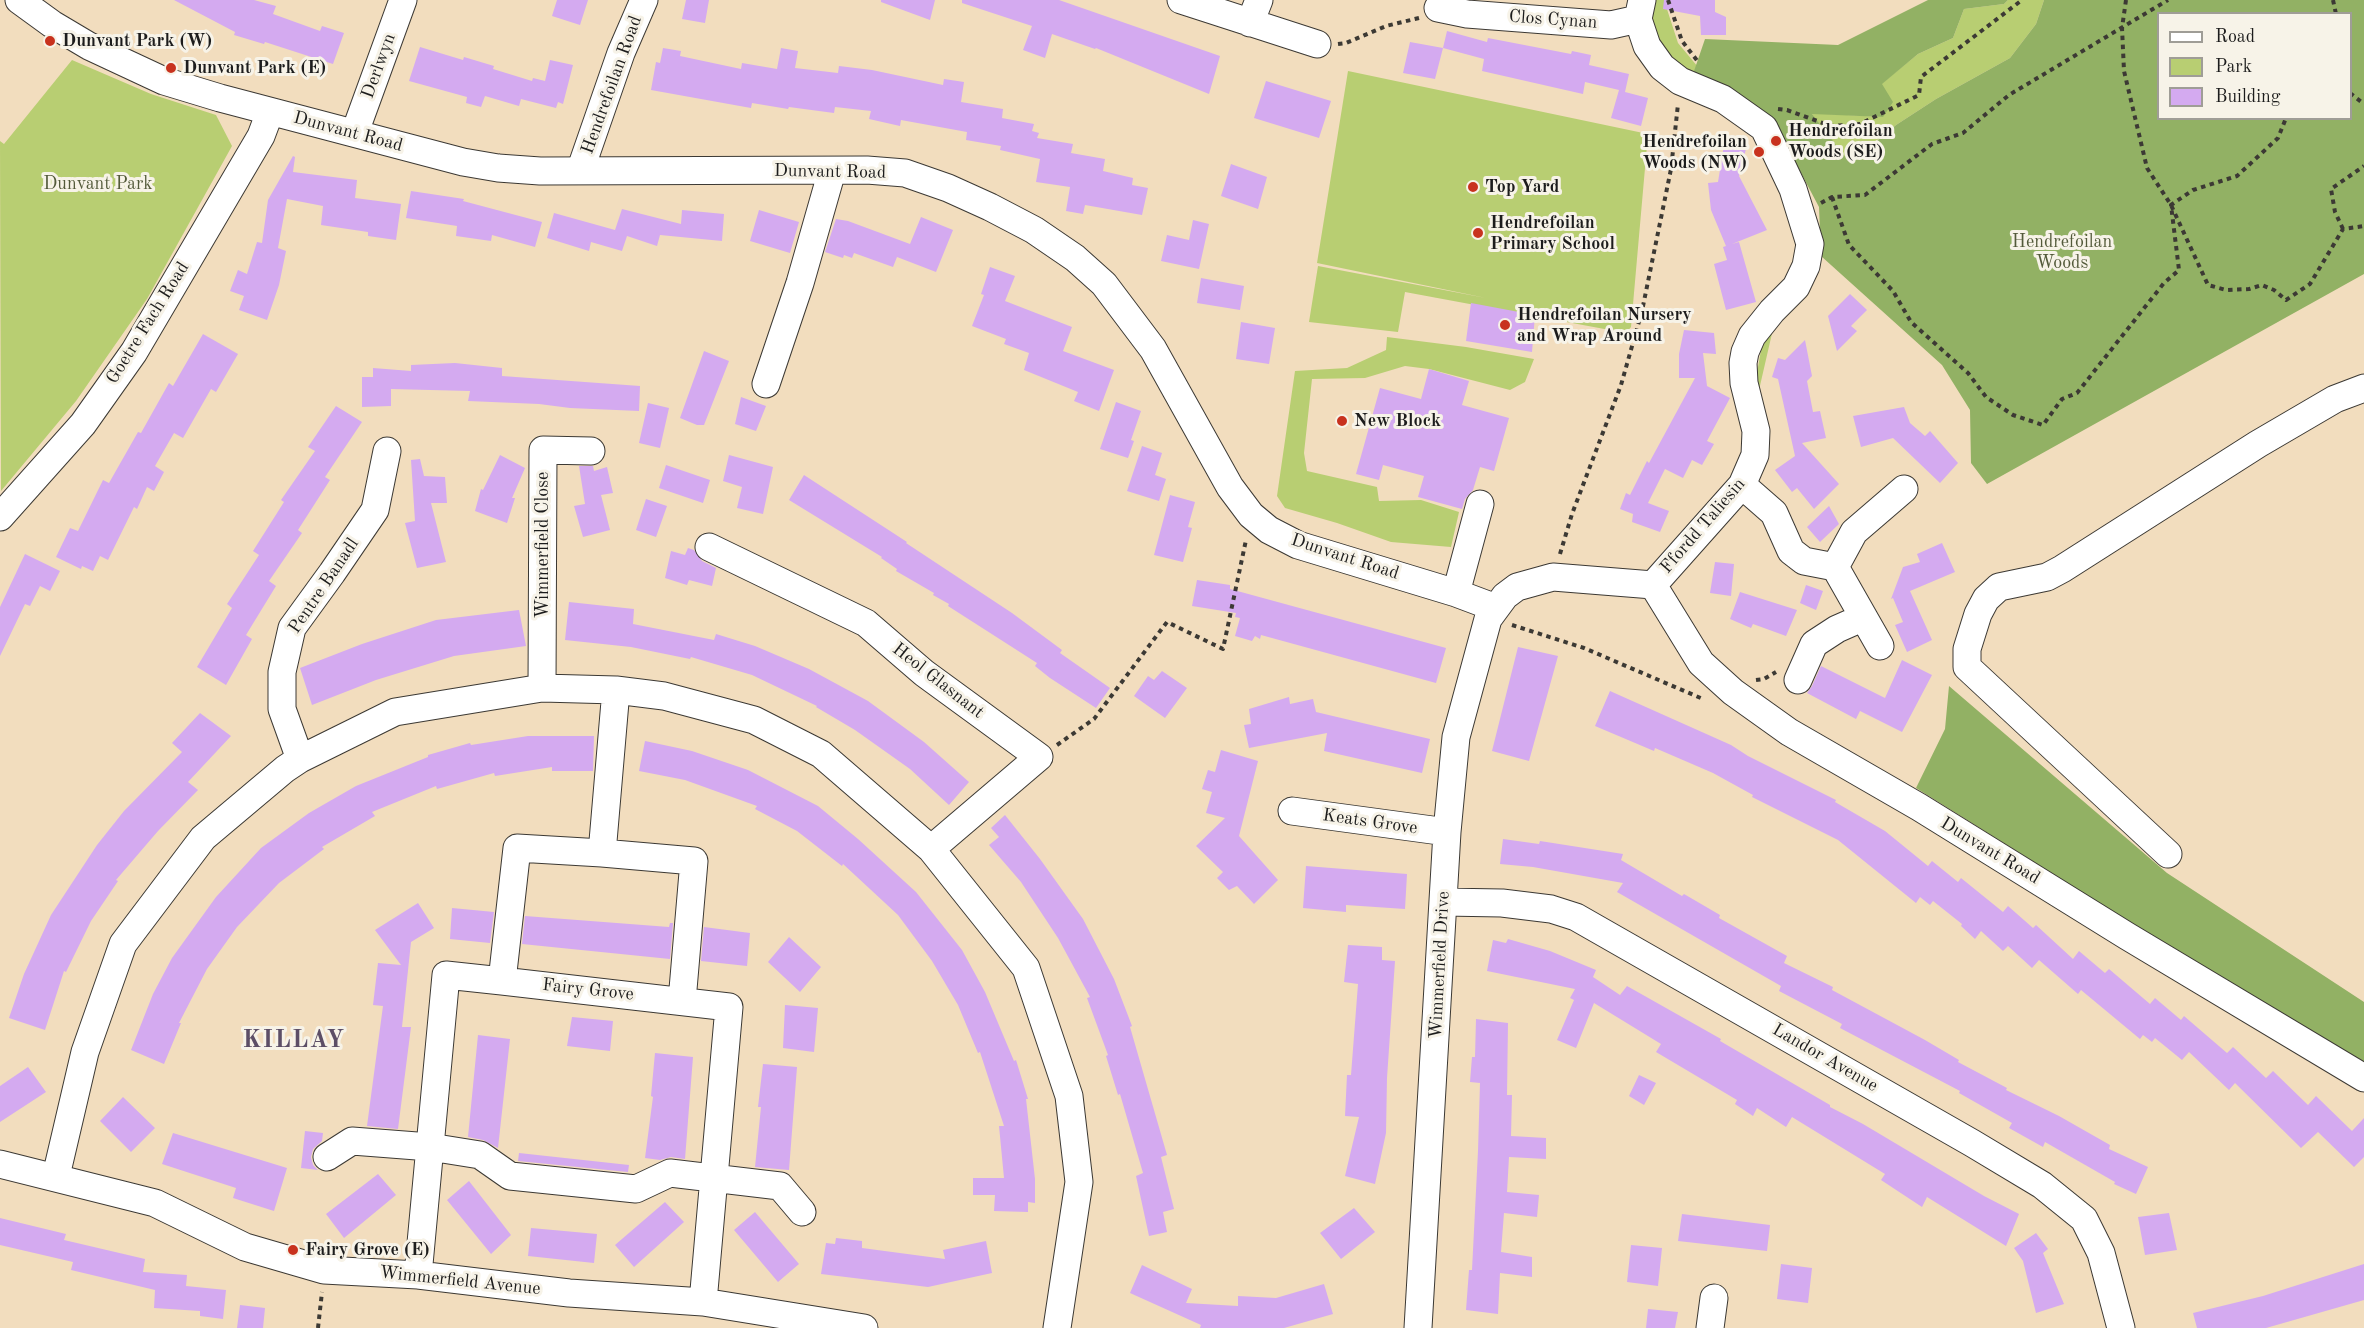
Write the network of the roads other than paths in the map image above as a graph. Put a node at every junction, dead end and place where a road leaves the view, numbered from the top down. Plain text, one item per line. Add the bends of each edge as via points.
1 (19, 0) edge
2 (403, 0) edge
3 (644, 0) edge
4 (1181, 0) edge
5 (1466, 7) edge
6 (1438, 8) road end
7 (1640, 9) edge
8 (1255, 12) edge
9 (1317, 44) road end
10 (270, 112) junction
11 (355, 132) junction
12 (580, 171) junction
13 (832, 171) junction
14 (766, 384) dead end
15 (2364, 388) edge
16 (387, 451) dead end
17 (591, 451) dead end
18 (1742, 485) junction
19 (1904, 489) dead end
20 (1480, 504) dead end
21 (0, 517) edge
22 (709, 547) dead end
23 (1835, 567) junction
24 (1653, 585) junction
25 (1456, 593) junction
26 (1492, 614) junction
27 (1862, 618) junction
28 (1880, 646) dead end
29 (1798, 680) dead end
30 (542, 688) junction
31 (616, 690) junction
32 (300, 759) junction
33 (1292, 811) dead end
34 (1447, 832) junction
35 (932, 849) junction
36 (602, 853) junction
37 (2168, 854) dead end
38 (1443, 902) junction
39 (502, 981) junction
40 (682, 1000) junction
41 (2364, 1078) edge
42 (430, 1147) junction
43 (327, 1157) dead end
44 (0, 1164) edge
45 (56, 1176) junction
46 (714, 1179) junction
47 (802, 1212) dead end
48 (418, 1275) junction
49 (1714, 1297) dead end
50 (703, 1302) junction
51 (864, 1328) edge
52 (1057, 1328) edge
53 (1418, 1328) edge
54 (1710, 1328) edge
55 (2121, 1328) edge

1 - 10 street, Dunvant Road via 89,46 164,81
2 - 11 street, Derlwyn
3 - 12 street, Hendrefoilan Road
4 - 8 street
5 - 6 street, Clos Cynan
5 - 7 street, Clos Cynan via 1611,25
7 - 18 street, Ffordd Taliesin via 1647,46 1662,67 1680,81 1723,99 1764,128 1793,189 1810,244 1806,266 1796,287 1758,328 1745,352 1744,383 1756,431 1755,455
8 - 9 street
10 - 11 street, Dunvant Road
10 - 21 street, Goetre Fach Road via 261,136 134,352 82,424
11 - 12 street, Dunvant Road via 486,166
12 - 13 street, Dunvant Road
13 - 14 street
13 - 25 street, Dunvant Road via 905,173 948,188 1034,230 1104,284 1174,383 1230,486 1251,515 1269,531 1299,545
15 - 37 street via 2335,399 2258,444 2062,569 2047,577 1999,586 1978,614 1967,649 1967,667
16 - 32 street, Pentre Banadl via 375,510 292,628 282,672 282,709
17 - 30 street, Wimmerfield Close via 543,450
18 - 23 street via 1774,513 1791,551 1804,561
18 - 24 street, Ffordd Taliesin
19 - 23 street via 1854,532
20 - 25 street
22 - 35 street, Heol Glasnant via 866,623 924,673 1039,757
23 - 27 street
24 - 26 street, Ffordd Taliesin via 1553,577 1517,587
24 - 41 street, Dunvant Road via 1701,663 1733,692 1789,732
25 - 26 street, Dunvant Road
26 - 34 street, Wimmerfield Drive via 1456,736
27 - 28 street
27 - 29 street via 1814,644
30 - 31 street
30 - 32 street via 395,712
31 - 35 street via 664,696 754,720 821,754
31 - 36 street
32 - 45 street via 203,837 123,944 85,1052
33 - 34 street, Keats Grove
34 - 38 street, Wimmerfield Drive
35 - 52 street via 1026,968 1069,1096 1079,1182
36 - 39 street via 517,848
36 - 40 street via 694,861
38 - 53 street, Wimmerfield Drive
38 - 55 street, Landor Avenue via 1502,903 1551,909 1576,917 2042,1185 2084,1219 2101,1253
39 - 40 street, Fairy Grove
39 - 42 street, Fairy Grove via 446,975
40 - 46 street, Fairy Grove via 729,1007
42 - 43 street via 352,1141
42 - 46 street via 480,1155 510,1176 636,1189 670,1173
42 - 48 street, Fairy Grove
44 - 45 street, Wimmerfield Avenue
45 - 48 street, Wimmerfield Avenue via 155,1203 245,1248 324,1270
46 - 47 street via 780,1186
46 - 50 street, Fairy Grove
48 - 50 street, Wimmerfield Avenue via 569,1293
49 - 54 street
50 - 51 street, Wimmerfield Avenue

